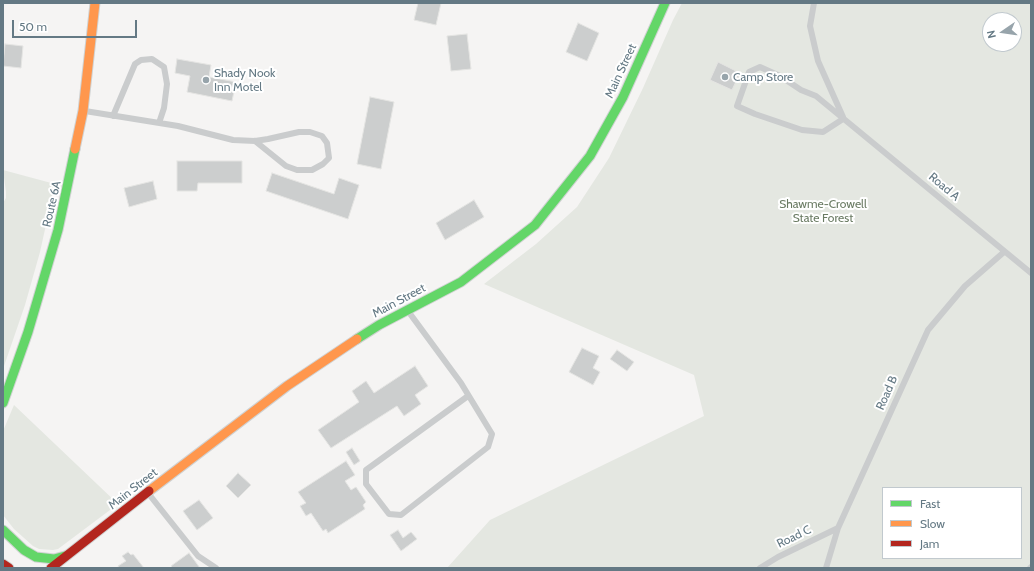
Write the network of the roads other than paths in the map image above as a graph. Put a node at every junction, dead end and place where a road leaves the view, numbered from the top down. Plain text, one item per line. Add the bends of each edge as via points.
1 (95, 3) edge
2 (665, 3) edge
3 (814, 3) edge
4 (83, 111) junction
5 (113, 116) junction
6 (843, 119) junction
7 (159, 123) junction
8 (255, 140) junction
9 (1004, 252) junction
10 (1031, 273) edge
11 (407, 310) junction
12 (468, 396) junction
13 (3, 403) edge
14 (147, 492) junction
15 (838, 528) junction
16 (3, 530) edge
17 (68, 555) junction
18 (3, 564) edge
19 (9, 568) edge
20 (51, 568) edge
21 (216, 568) edge
22 (760, 568) edge
23 (826, 568) edge

1 - 4 main road, Route 6A
2 - 11 main road, Main Street via 623,97 590,156 535,225 461,282
3 - 6 lane via 810,26 818,61
4 - 5 lane
4 - 13 main road, Route 6A via 58,230 30,325
5 - 7 lane
5 - 7 lane via 135,64 141,60 152,59 164,67 167,84
6 - 6 lane, Road A via 816,96 760,67 749,72 737,106 802,130 823,132
6 - 9 lane, Road A
7 - 8 lane via 233,140
8 - 8 lane via 310,132 322,136 327,143 329,158 312,170 297,170 286,166
9 - 10 lane, Road A
9 - 15 lane, Road B via 965,286 928,330
11 - 12 lane
11 - 14 main road, Main Street via 351,343 287,386
12 - 12 lane via 492,434 488,447 401,515 389,514 366,484 366,470
14 - 17 main road, Main Street
14 - 21 lane via 198,556
15 - 22 lane, Road C
15 - 23 lane, Road B
16 - 17 main road, Main Street via 24,550 36,557 54,559
17 - 20 main road, Main Street
18 - 19 main road

